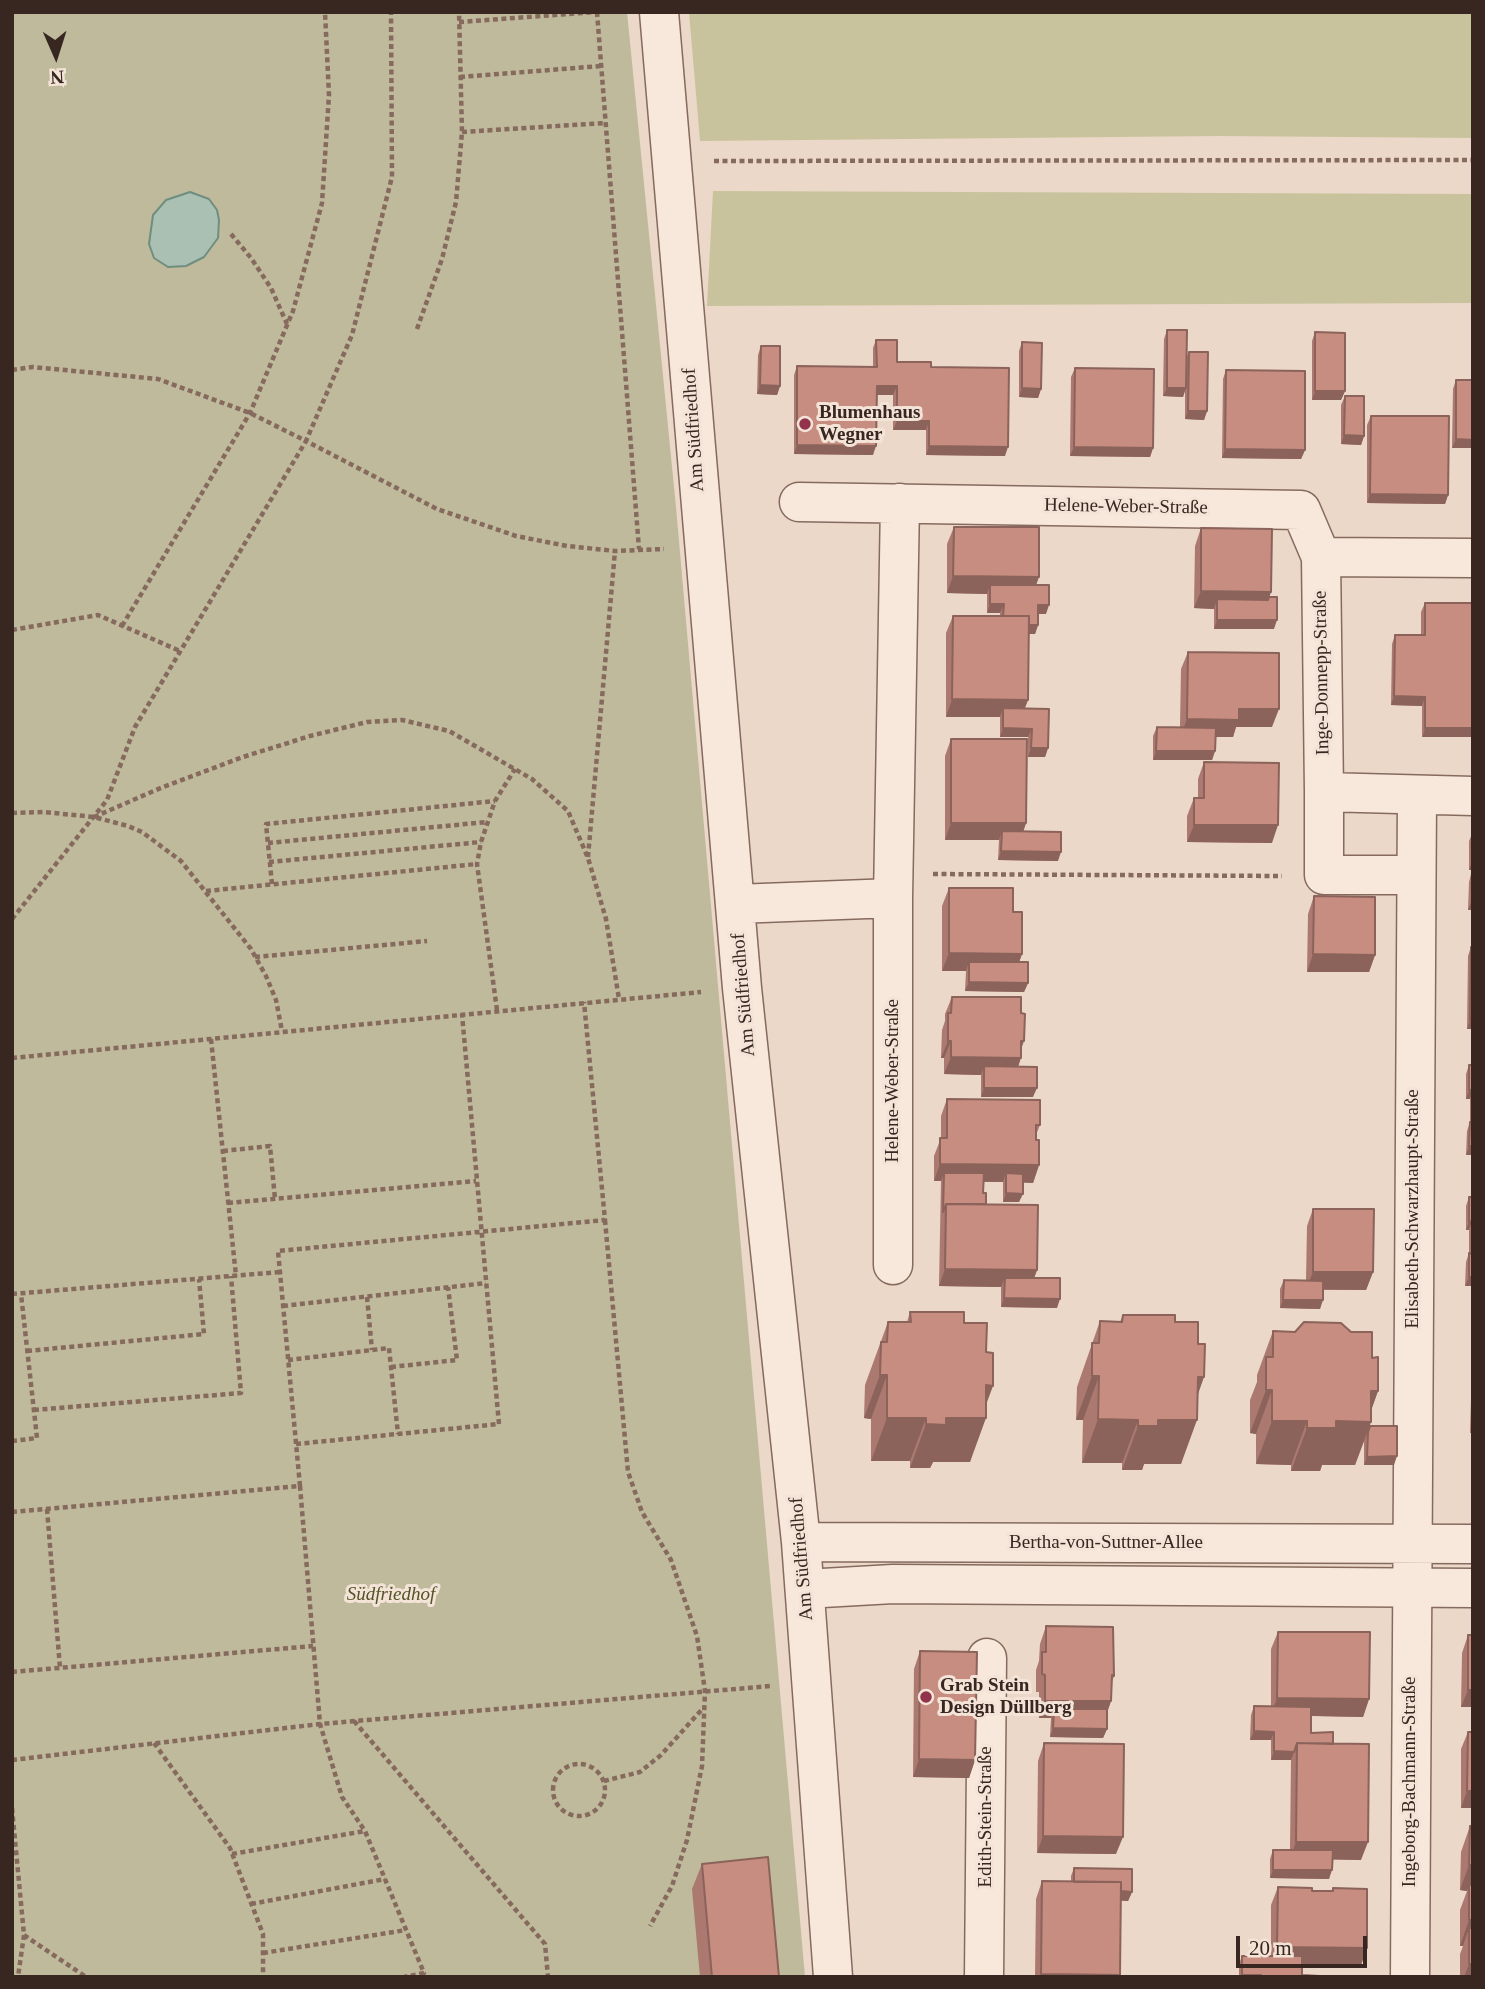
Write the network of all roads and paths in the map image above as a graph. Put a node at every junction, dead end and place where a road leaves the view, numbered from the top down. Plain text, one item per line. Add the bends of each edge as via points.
1 (325, 12) edge
2 (391, 12) edge
3 (459, 12) edge
4 (596, 12) edge
5 (659, 12) edge
6 (459, 22) junction
7 (601, 65) junction
8 (460, 77) junction
9 (605, 122) junction
10 (461, 132) junction
11 (1473, 160) edge
12 (672, 161) junction
13 (231, 234) dead end
14 (287, 325) junction
15 (417, 329) dead end
16 (12, 370) edge
17 (250, 413) junction
18 (306, 441) junction
19 (799, 502) dead end
20 (900, 503) junction
21 (703, 547) junction
22 (639, 549) junction
23 (615, 551) junction
24 (1321, 557) junction
25 (1473, 558) edge
26 (122, 626) junction
27 (12, 630) edge
28 (180, 651) junction
29 (516, 769) junction
30 (1324, 792) junction
31 (1417, 796) junction
32 (1473, 796) edge
33 (495, 801) junction
34 (12, 813) edge
35 (94, 817) junction
36 (487, 822) junction
37 (481, 842) junction
38 (268, 843) junction
39 (588, 858) junction
40 (269, 862) junction
41 (477, 864) junction
42 (1324, 874) junction
43 (1415, 875) junction
44 (272, 884) junction
45 (894, 886) junction
46 (206, 891) junction
47 (736, 904) junction
48 (12, 919) edge
49 (427, 941) dead end
50 (255, 957) junction
51 (742, 988) junction
52 (619, 999) junction
53 (584, 1002) junction
54 (498, 1010) junction
55 (462, 1014) junction
56 (282, 1031) junction
57 (211, 1039) junction
58 (12, 1058) edge
59 (223, 1151) junction
60 (476, 1181) junction
61 (275, 1199) junction
62 (228, 1203) junction
63 (605, 1220) junction
64 (481, 1231) junction
65 (893, 1265) dead end
66 (279, 1272) junction
67 (234, 1276) junction
68 (199, 1278) junction
69 (486, 1283) junction
70 (448, 1287) junction
71 (12, 1294) edge
72 (21, 1294) junction
73 (367, 1297) junction
74 (283, 1306) junction
75 (372, 1350) junction
76 (27, 1351) junction
77 (288, 1360) junction
78 (391, 1367) junction
79 (34, 1410) junction
80 (398, 1434) junction
81 (12, 1441) edge
82 (296, 1444) junction
83 (300, 1486) junction
84 (47, 1509) junction
85 (12, 1512) edge
86 (801, 1542) junction
87 (1411, 1544) junction
88 (1473, 1544) edge
89 (1411, 1587) junction
90 (1473, 1588) edge
91 (805, 1589) junction
92 (313, 1646) junction
93 (987, 1658) dead end
94 (60, 1668) junction
95 (12, 1672) edge
96 (811, 1683) junction
97 (705, 1691) junction
98 (705, 1706) junction
99 (354, 1721) junction
100 (320, 1724) junction
101 (154, 1742) junction
102 (12, 1760) edge
103 (604, 1781) junction
104 (12, 1808) edge
105 (365, 1831) junction
106 (232, 1854) junction
107 (385, 1879) junction
108 (251, 1904) junction
109 (650, 1926) dead end
110 (406, 1930) junction
111 (24, 1935) junction
112 (264, 1953) junction
113 (19, 1977) edge
114 (86, 1977) edge
115 (263, 1977) edge
116 (404, 1977) edge
117 (548, 1977) edge
118 (833, 1977) edge
119 (984, 1977) edge
120 (1410, 1977) edge

1 - 14 path via 329,95 322,203
2 - 18 path via 393,177 352,335
3 - 6 path
4 - 6 path
4 - 7 path
5 - 12 street, Am Südfriedhof
6 - 8 path
7 - 8 path
7 - 9 path
8 - 10 path
9 - 10 path
9 - 22 path
10 - 15 path via 456,202
11 - 12 path
12 - 21 street, Am Südfriedhof
13 - 14 path via 271,288
14 - 17 path
16 - 17 path via 33,367 158,379
17 - 18 path
17 - 26 path
18 - 23 path via 437,509 516,536
18 - 28 path
19 - 20 street, Helene-Weber-Straße
20 - 24 street, Helene-Weber-Straße via 1301,510
20 - 45 street, Helene-Weber-Straße
21 - 22 path
21 - 47 street, Am Südfriedhof
22 - 23 path
23 - 39 path
24 - 25 street
24 - 30 street, Inge-Donnepp-Straße
26 - 27 path via 98,615
26 - 28 path
28 - 35 path via 135,727 107,800
29 - 33 path
29 - 35 path via 449,731 402,720 368,722 243,757
29 - 39 path via 568,811
30 - 31 street
30 - 42 street
31 - 32 street
31 - 43 street, Elisabeth-Schwarzhaupt-Straße
33 - 36 path
33 - 38 path via 266,824
34 - 35 path
35 - 46 path via 142,832 181,861
35 - 48 path
36 - 37 path
36 - 38 path
37 - 40 path
37 - 41 path
38 - 40 path
39 - 52 path via 606,919
40 - 44 path
41 - 44 path
41 - 54 path
42 - 43 street
42 - 45 path
43 - 87 street, Elisabeth-Schwarzhaupt-Straße
44 - 46 path
45 - 47 street
45 - 65 street, Helene-Weber-Straße
46 - 50 path
47 - 51 street, Am Südfriedhof
49 - 50 path
50 - 56 path via 276,1000
51 - 52 path
51 - 86 street, Am Südfriedhof
52 - 53 path
53 - 54 path
53 - 63 path
54 - 55 path
55 - 56 path
55 - 60 path
56 - 57 path
57 - 58 path
57 - 59 path
59 - 61 path via 270,1146
59 - 62 path
60 - 61 path
60 - 64 path
61 - 62 path
62 - 67 path
63 - 64 path
63 - 97 path via 628,1472 642,1512 671,1560 697,1636
64 - 66 path via 278,1251
64 - 69 path
66 - 67 path
66 - 74 path
67 - 68 path
67 - 79 path via 241,1393
68 - 72 path
68 - 76 path via 205,1334
69 - 70 path
69 - 80 path via 499,1424
70 - 73 path
70 - 78 path via 457,1360
71 - 72 path
72 - 76 path
73 - 74 path
73 - 75 path
74 - 77 path
75 - 77 path
75 - 78 path via 389,1349
76 - 79 path
77 - 82 path
78 - 80 path
79 - 81 path via 37,1438
80 - 82 path
82 - 83 path
83 - 84 path
83 - 92 path
84 - 85 path
84 - 94 path
86 - 87 street, Bertha-von-Suttner-Allee
86 - 91 street, Am Südfriedhof
87 - 88 street, Bertha-von-Suttner-Allee
87 - 89 street
89 - 90 street
89 - 91 street via 893,1584
89 - 120 street, Ingeborg-Bachmann-Straße
91 - 96 street, Am Südfriedhof
92 - 94 path
92 - 100 path
93 - 119 street, Edith-Stein-Straße
94 - 95 path
96 - 97 path
96 - 118 street, Am Südfriedhof
97 - 98 path
97 - 99 path
98 - 103 path via 651,1764 627,1777
98 - 109 path via 702,1766 687,1840 672,1886
99 - 100 path
99 - 117 path via 545,1944
100 - 101 path
100 - 105 path via 342,1797
101 - 102 path
101 - 106 path
103 - 103 path via 600,1806 593,1813 574,1816 557,1805 553,1793 566,1766 591,1766
104 - 111 path
105 - 106 path
105 - 107 path
106 - 108 path
107 - 108 path
107 - 110 path
108 - 112 path via 263,1934
110 - 112 path
110 - 116 path via 424,1973
111 - 113 path
111 - 114 path
112 - 115 path

